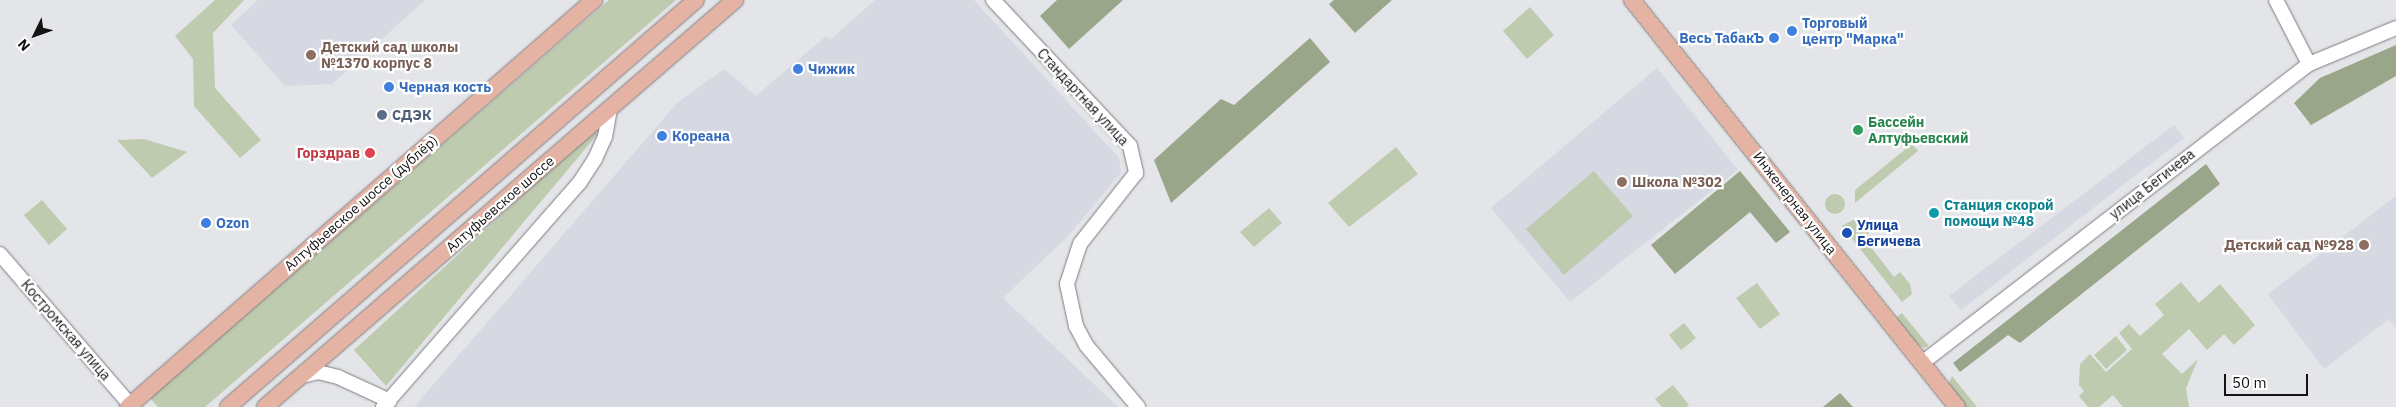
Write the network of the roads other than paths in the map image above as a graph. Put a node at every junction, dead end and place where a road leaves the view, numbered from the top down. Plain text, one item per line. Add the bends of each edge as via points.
1 (594, 0) edge
2 (696, 0) edge
3 (735, 0) edge
4 (993, 0) edge
5 (1632, 0) edge
6 (2276, 0) edge
7 (2396, 28) edge
8 (2309, 64) junction
9 (610, 109) junction
10 (0, 254) edge
11 (1922, 363) junction
12 (301, 376) junction
13 (386, 404) edge
14 (130, 406) edge
15 (228, 407) edge
16 (265, 407) edge
17 (1138, 407) edge
18 (1957, 407) edge

1 - 14 main road, Алтуфьевское шоссе (дублёр)
2 - 15 main road, Алтуфьевское шоссе
3 - 9 main road, Алтуфьевское шоссе
4 - 17 street, Стандартная улица via 1130,146 1136,173 1080,244 1067,284 1076,326 1086,345
5 - 11 main road, Инженерная улица
6 - 8 street
7 - 8 street, улица Бегичева
8 - 11 street, улица Бегичева
9 - 12 main road, Алтуфьевское шоссе
9 - 13 street via 605,137 580,182
10 - 14 street, Костромская улица
11 - 18 main road, Инженерная улица
12 - 13 street via 318,372 338,377
12 - 16 main road, Алтуфьевское шоссе

